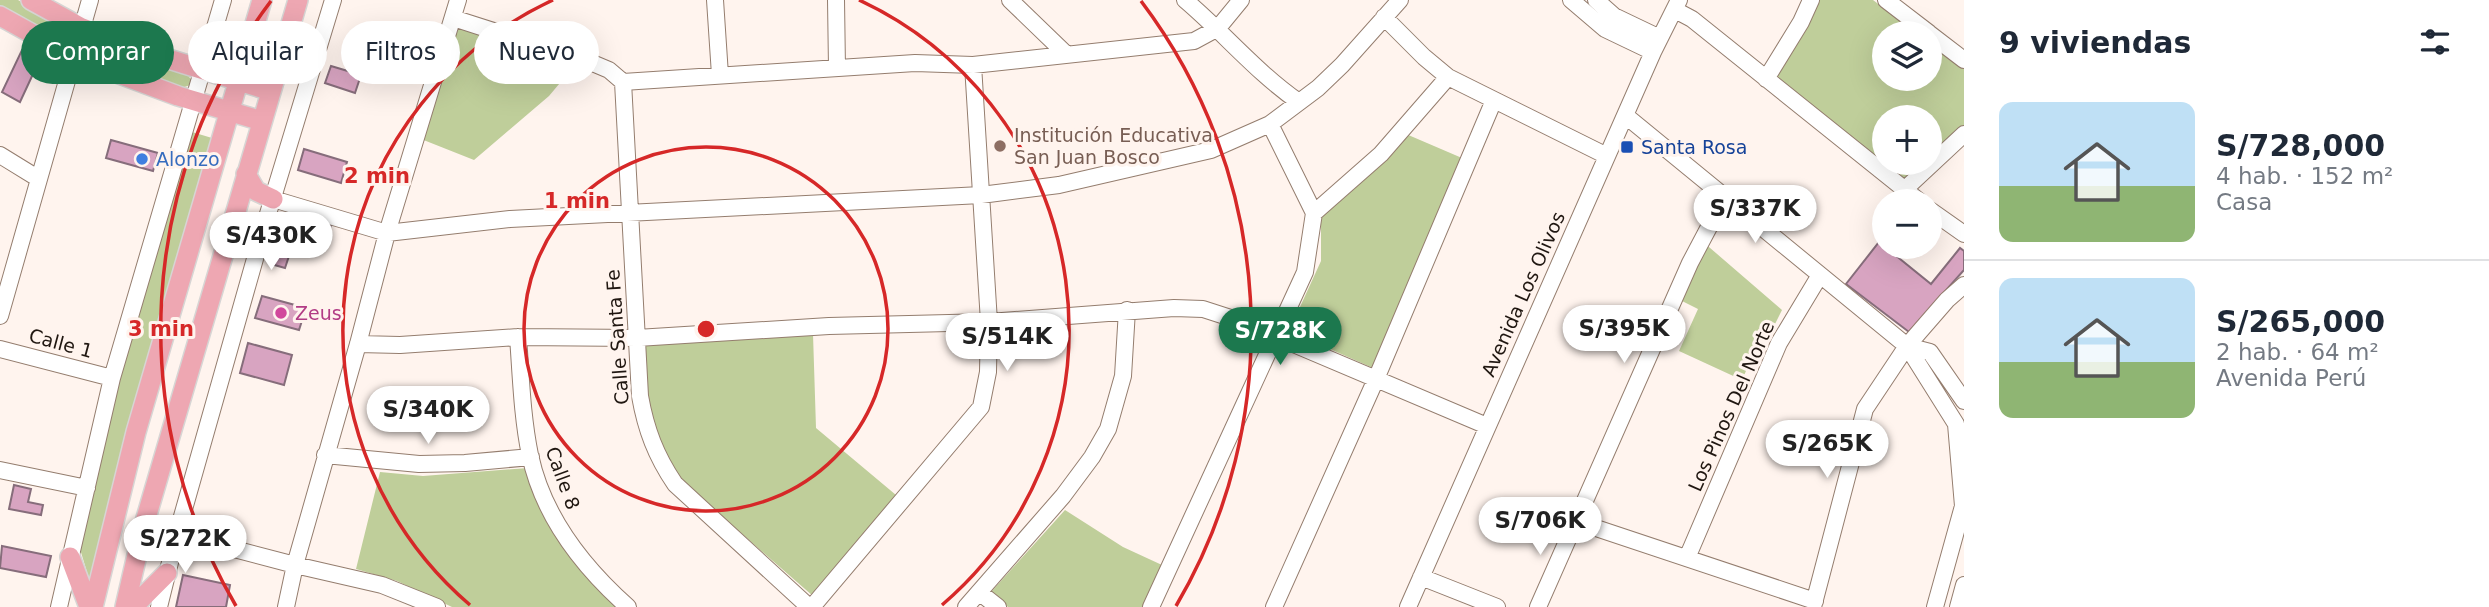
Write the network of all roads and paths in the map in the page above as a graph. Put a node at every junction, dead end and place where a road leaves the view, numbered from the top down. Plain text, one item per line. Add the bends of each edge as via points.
1 (31, 0) edge
2 (90, 0) edge
3 (223, 0) edge
4 (262, 0) edge
5 (298, 0) edge
6 (333, 0) edge
7 (458, 0) edge
8 (715, 0) edge
9 (836, 0) edge
10 (1010, 0) edge
11 (1185, 0) edge
12 (1241, 0) edge
13 (1400, 0) edge
14 (1572, 0) edge
15 (1596, 0) edge
16 (1811, 0) edge
17 (1886, 0) edge
18 (1677, 5) edge
19 (0, 16) edge
20 (1384, 17) junction
21 (453, 18) junction
22 (69, 21) edge
23 (84, 21) edge
24 (217, 21) edge
25 (256, 21) edge
26 (1913, 21) edge
27 (21, 28) edge
28 (1218, 28) junction
29 (1942, 43) edge
30 (1657, 45) junction
31 (1066, 54) junction
32 (1964, 60) edge
33 (973, 65) junction
34 (837, 68) junction
35 (720, 75) junction
36 (1448, 77) junction
37 (1766, 79) junction
38 (623, 82) junction
39 (66, 84) edge
40 (147, 84) edge
41 (198, 84) edge
42 (237, 84) edge
43 (248, 84) edge
44 (271, 91) junction
45 (1494, 100) junction
46 (193, 101) junction
47 (1299, 102) junction
48 (229, 112) junction
49 (1626, 116) junction
50 (262, 121) junction
51 (1270, 124) junction
52 (1964, 134) edge
53 (0, 155) edge
54 (1607, 156) junction
55 (246, 174) junction
56 (39, 179) junction
57 (1903, 189) edge
58 (1905, 189) edge
59 (981, 195) junction
60 (273, 199) junction
61 (1731, 200) junction
62 (630, 213) junction
63 (1314, 213) junction
64 (1942, 218) edge
65 (387, 233) junction
66 (1964, 234) edge
67 (0, 257) edge
68 (16, 266) junction
69 (1820, 275) junction
70 (1964, 285) edge
71 (1127, 310) junction
72 (0, 316) edge
73 (989, 322) junction
74 (1274, 335) junction
75 (518, 337) junction
76 (637, 338) junction
77 (358, 344) junction
78 (1907, 346) junction
79 (0, 349) edge
80 (112, 378) junction
81 (1376, 379) junction
82 (1964, 401) edge
83 (1487, 426) junction
84 (136, 432) junction
85 (170, 441) junction
86 (325, 455) junction
87 (531, 457) junction
88 (0, 470) edge
89 (87, 488) junction
90 (1575, 521) junction
91 (177, 534) junction
92 (70, 557) junction
93 (1687, 558) junction
94 (295, 565) junction
95 (166, 573) junction
96 (1421, 577) junction
97 (1964, 586) edge
98 (979, 592) junction
99 (1814, 604) edge
100 (59, 607) edge
101 (91, 607) edge
102 (125, 607) edge
103 (133, 607) edge
104 (159, 607) edge
105 (286, 607) edge
106 (437, 607) edge
107 (628, 607) edge
108 (811, 607) edge
109 (966, 607) edge
110 (998, 607) edge
111 (1151, 607) edge
112 (1273, 607) edge
113 (1408, 607) edge
114 (1497, 607) edge
115 (1538, 607) edge
116 (1935, 607) edge
117 (1958, 607) edge

1 - 22 main road
2 - 23 street
3 - 24 street
4 - 25 main road
5 - 44 main road
6 - 60 street
7 - 21 street
8 - 35 street
9 - 34 street
10 - 31 street
11 - 28 street
12 - 28 street
13 - 20 street
14 - 30 street via 1605,29
15 - 30 street
16 - 37 street
17 - 26 street
18 - 30 street, Avenida Los Olivos
18 - 37 street
19 - 27 main road
20 - 36 street
20 - 47 street via 1342,65
21 - 38 street via 590,62
21 - 65 street
28 - 31 street via 1194,41
28 - 47 street via 1274,85
29 - 32 street
30 - 49 street, Avenida Los Olivos
31 - 33 street
33 - 34 street
33 - 59 street
34 - 35 street
35 - 38 street
36 - 45 street
36 - 63 street via 1381,154
37 - 57 street
38 - 62 street, Calle Santa Fe
39 - 56 street
40 - 46 main road
41 - 46 street
42 - 48 main road
43 - 44 main road
44 - 50 main road
45 - 54 street
45 - 81 street
46 - 48 main road
46 - 80 street
47 - 51 street
48 - 50 main road
48 - 84 main road
49 - 54 street, Avenida Los Olivos
49 - 61 street
50 - 55 main road
51 - 59 street via 1211,150 1059,185
51 - 63 street
52 - 58 street
53 - 56 street
54 - 83 street, Avenida Los Olivos
55 - 60 main road via 256,191
55 - 85 main road
56 - 68 street
59 - 62 street
59 - 73 street
60 - 65 street
60 - 91 street
61 - 69 street
61 - 90 street via 1689,263
62 - 65 street via 510,219
62 - 76 street, Calle Santa Fe
63 - 74 street via 1304,272
64 - 66 street
65 - 77 street
67 - 68 street
68 - 72 street
69 - 78 street
69 - 93 street, Los Pinos Del Norte via 1779,343
70 - 78 street
71 - 73 street
71 - 74 street via 1203,309
71 - 98 street via 1123,376 1108,429 1063,496
73 - 76 street
73 - 108 street via 988,372 981,407
74 - 81 street
74 - 111 street
75 - 76 street
75 - 77 street
75 - 87 street, Calle 8
76 - 108 street, Calle Santa Fe via 640,396 659,461 675,484
77 - 86 street
78 - 82 street via 1930,352
78 - 99 street via 1865,409
78 - 116 street via 1956,424 1963,506
79 - 80 street, Calle 1
80 - 89 street
81 - 83 street
81 - 112 street
83 - 96 street, Avenida Los Olivos
84 - 85 main road via 149,445
84 - 101 main road
85 - 102 main road
86 - 87 street via 419,464
86 - 94 street
87 - 107 street, Calle 8 via 554,517 572,547
88 - 89 street
89 - 92 street
90 - 93 street
90 - 115 street
91 - 94 street
91 - 95 street
92 - 100 street
92 - 101 main road
93 - 99 street
94 - 105 street
94 - 106 street via 382,585
95 - 103 main road
95 - 104 street
96 - 113 street, Avenida Los Olivos
96 - 114 street
97 - 117 street
98 - 109 street
98 - 110 street

